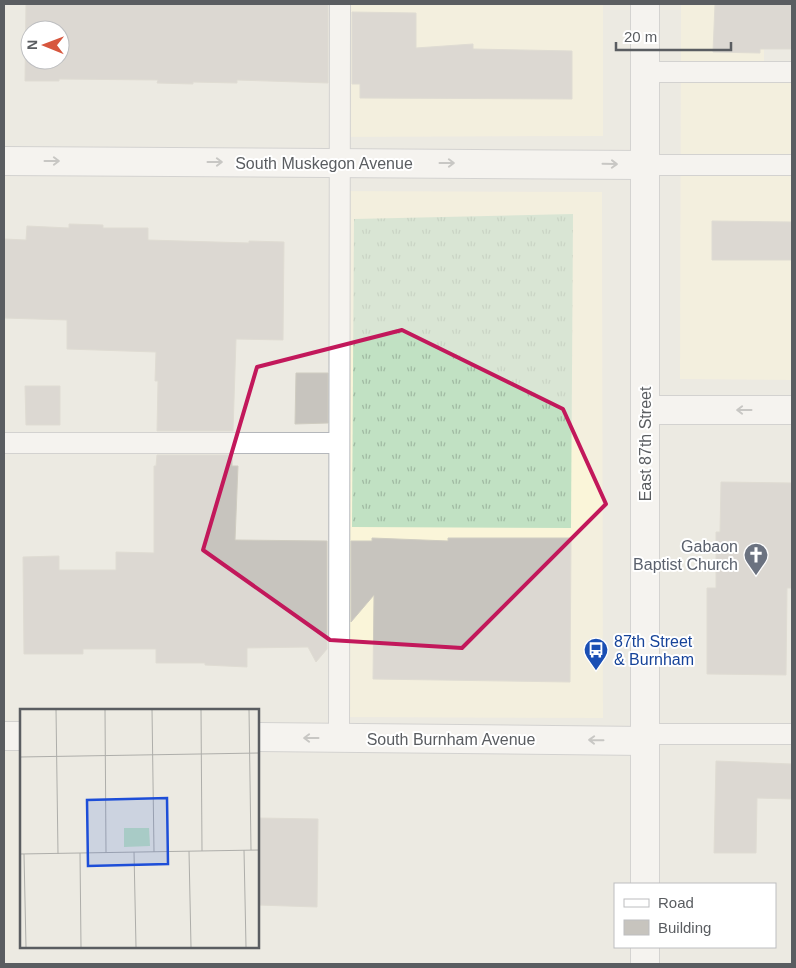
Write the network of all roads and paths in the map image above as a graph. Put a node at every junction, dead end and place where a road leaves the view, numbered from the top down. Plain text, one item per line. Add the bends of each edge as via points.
1 (340, 4) edge
2 (645, 4) edge
3 (645, 72) junction
4 (792, 72) edge
5 (4, 161) edge
6 (340, 163) junction
7 (644, 165) junction
8 (792, 165) edge
9 (645, 410) junction
10 (792, 410) edge
11 (4, 443) edge
12 (340, 444) junction
13 (792, 734) edge
14 (4, 736) edge
15 (20, 736) edge
16 (259, 738) edge
17 (339, 738) junction
18 (645, 738) junction
19 (645, 883) edge
20 (645, 948) edge
21 (645, 964) edge

1 - 6 lane
2 - 3 street, East 87th Street
3 - 4 lane
3 - 7 street, East 87th Street
5 -> 6 street, South Muskegon Avenue
6 -> 7 street, South Muskegon Avenue
6 - 12 lane
7 - 8 lane
7 - 9 street, East 87th Street
10 -> 9 street
9 - 18 street, East 87th Street
11 - 12 lane
12 - 17 lane
13 - 18 lane
14 - 15 street
17 -> 16 street, South Burnham Avenue
18 -> 17 street, South Burnham Avenue
18 - 19 street, East 87th Street
20 - 21 street

